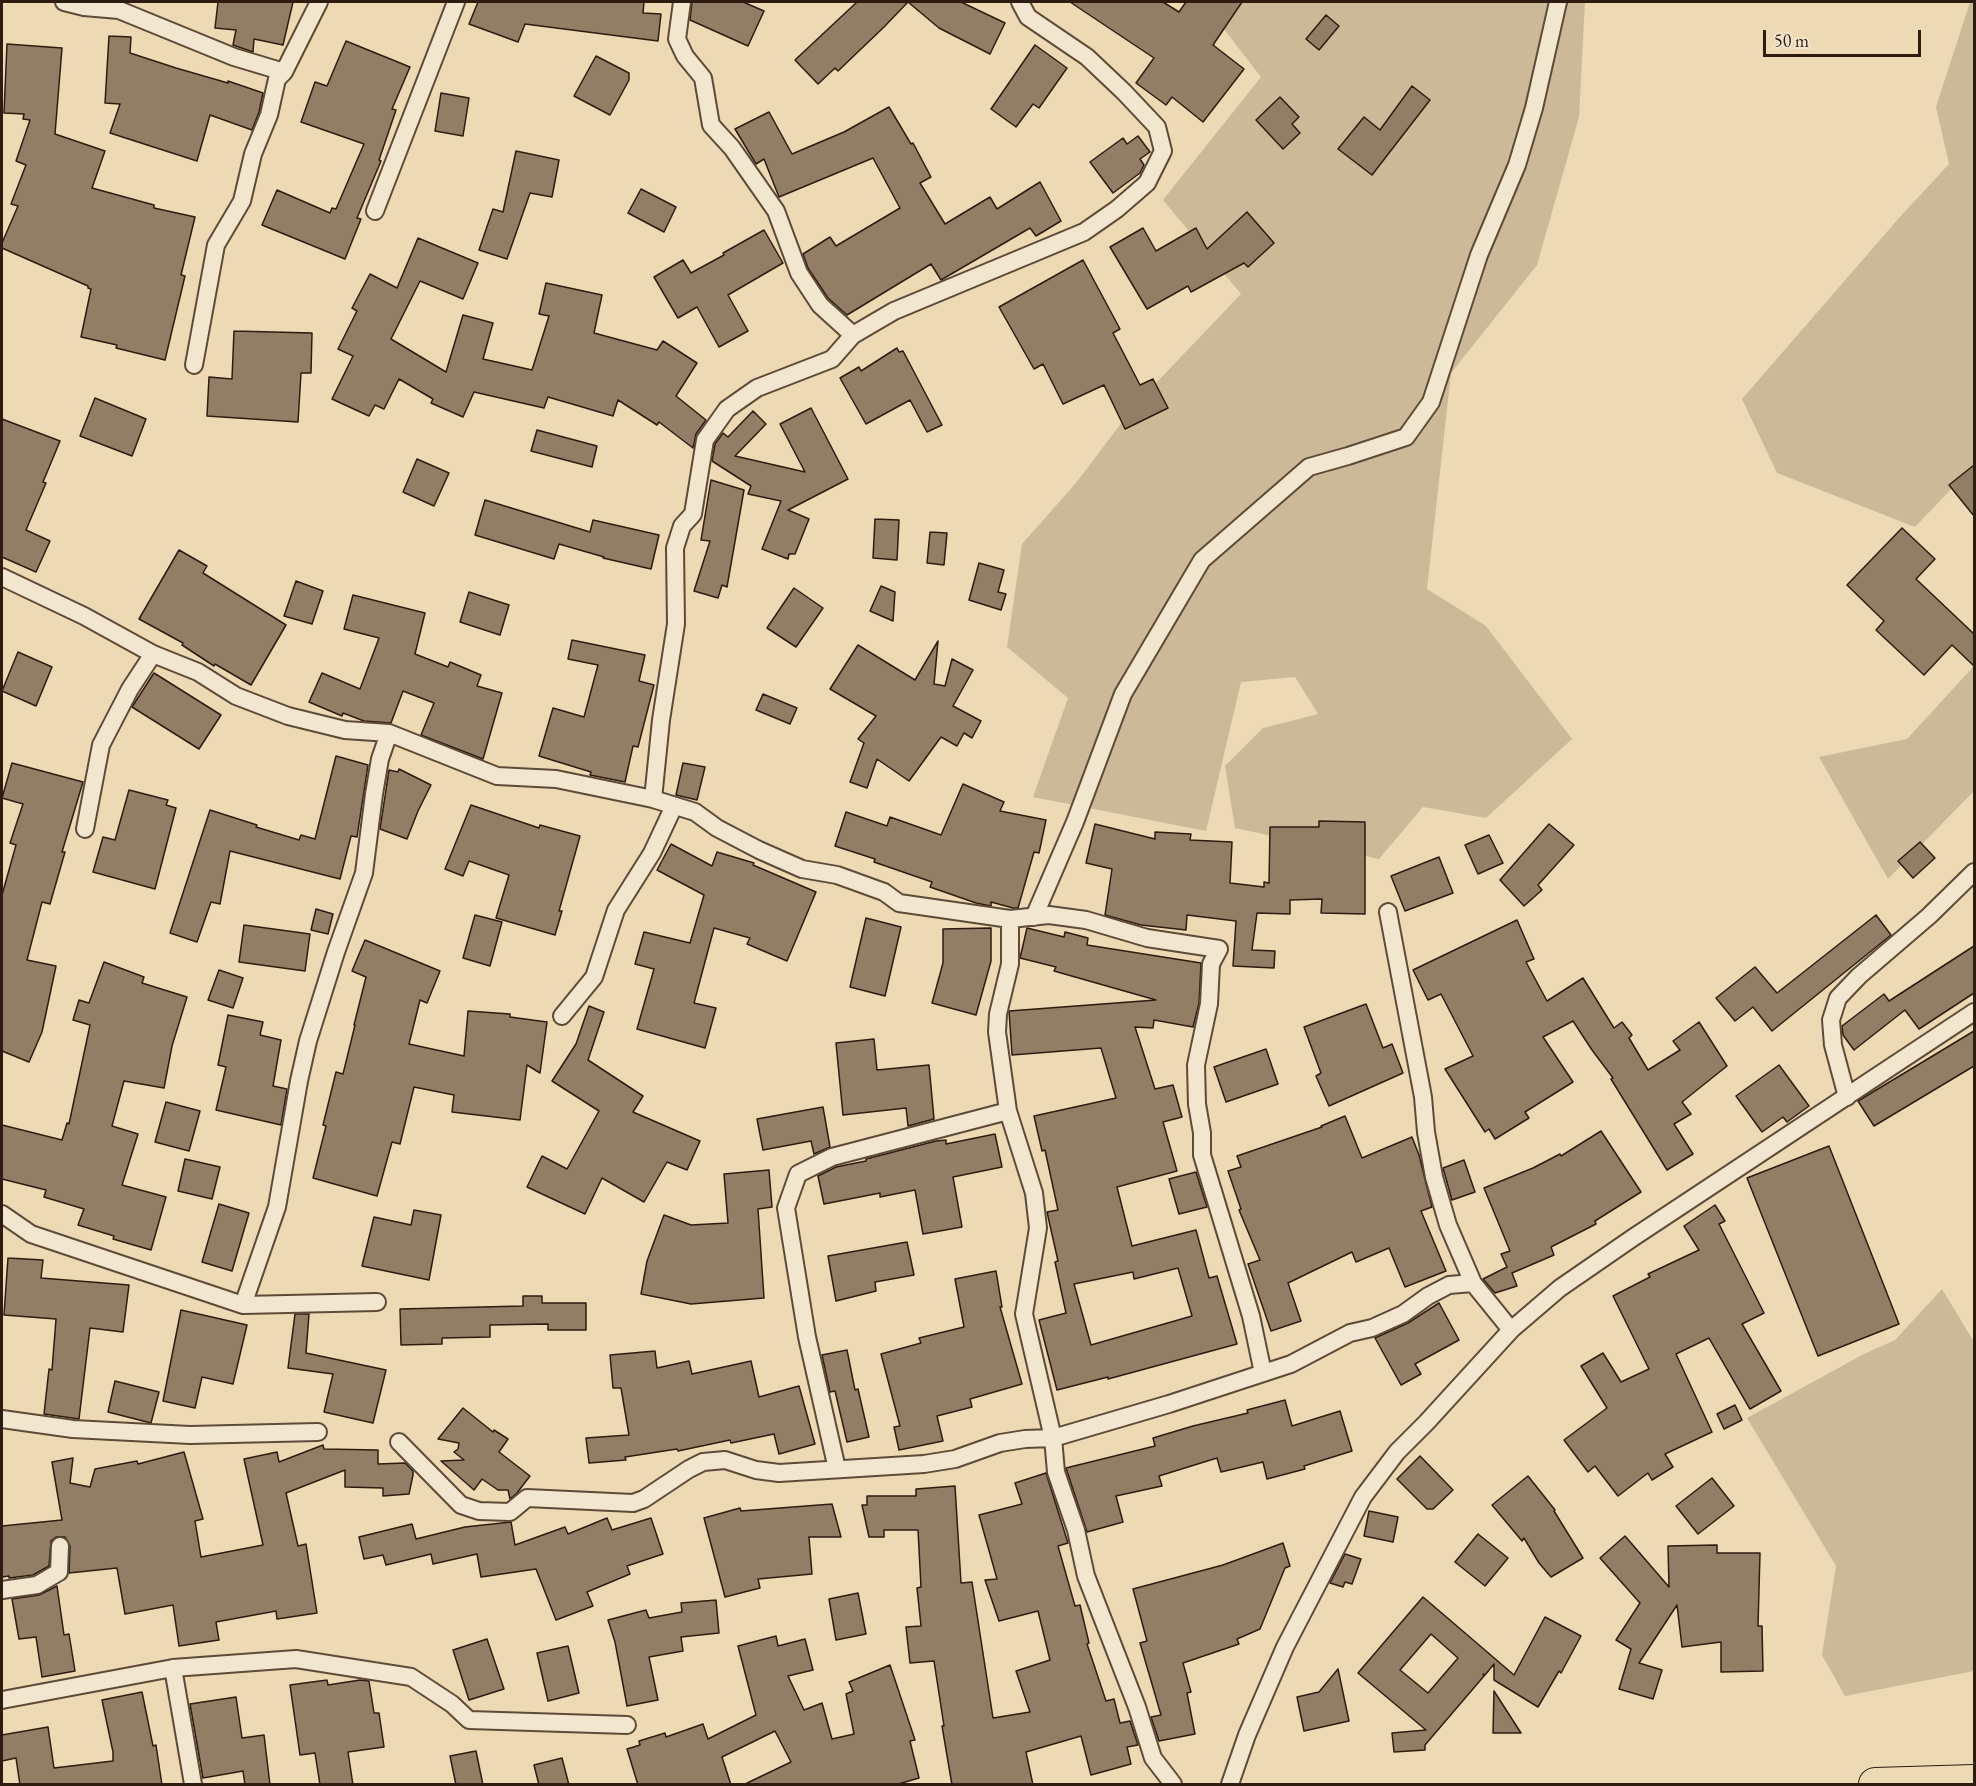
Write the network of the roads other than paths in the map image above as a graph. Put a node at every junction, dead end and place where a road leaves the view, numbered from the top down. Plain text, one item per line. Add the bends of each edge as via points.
1 (64, 2) edge
2 (319, 2) edge
3 (456, 2) edge
4 (682, 2) edge
5 (1020, 2) edge
6 (1558, 2) edge
7 (284, 72) junction
8 (375, 211) dead end
9 (853, 335) junction
10 (194, 365) dead end
11 (2, 577) edge
12 (153, 654) junction
13 (389, 733) junction
14 (653, 799) junction
15 (674, 806) junction
16 (85, 829) dead end
17 (1974, 872) edge
18 (1388, 912) dead end
19 (1034, 917) junction
20 (1010, 919) junction
21 (1974, 1012) edge
22 (562, 1017) dead end
23 (1847, 1097) junction
24 (1008, 1112) junction
25 (2, 1214) edge
26 (1473, 1283) junction
27 (377, 1302) dead end
28 (243, 1305) junction
29 (1511, 1330) junction
30 (1263, 1373) junction
31 (2, 1419) edge
32 (318, 1432) dead end
33 (1053, 1438) junction
34 (399, 1442) dead end
35 (837, 1469) junction
36 (60, 1546) dead end
37 (2, 1590) edge
38 (173, 1668) junction
39 (2, 1700) edge
40 (627, 1725) dead end
41 (1974, 1780) edge
42 (193, 1785) edge
43 (1173, 1785) edge
44 (1230, 1785) edge
45 (1875, 1785) edge

1 - 7 street via 119,10 234,57
2 - 7 street
3 - 8 street
4 - 9 street via 677,39 703,78 711,125 776,211 799,273 820,305
5 - 9 street via 1028,17 1087,57 1157,127 1163,151 1147,183 1084,232 894,311
6 - 19 street via 1517,165 1479,255 1431,402 1406,437 1309,467 1202,560 1123,694
7 - 10 street via 277,79 242,201 216,245
9 - 14 street via 832,359 757,388 727,409 705,440 693,514 682,526 675,548 676,624
11 - 12 street
12 - 13 street via 198,672 236,696 288,716 345,730
12 - 16 street via 101,745
13 - 14 street via 498,776 556,779
13 - 28 street via 374,794 364,873 308,1041 277,1207
14 - 15 street
15 - 20 street via 695,812 727,833 802,869 837,875 884,892 899,903
15 - 22 street via 652,853 616,910 594,977
17 - 23 street via 1838,998 1831,1020 1833,1046
18 - 26 street via 1434,1177 1448,1225
19 - 20 street
19 - 30 street via 1086,920 1147,938 1219,949 1211,964 1209,1004 1196,1065 1202,1155 1241,1282
20 - 24 street via 1010,964 996,1032
21 - 23 street
23 - 29 street via 1560,1288
24 - 33 street via 1034,1193 1038,1228 1024,1314
24 - 35 street via 832,1157 798,1174 786,1208 807,1337
25 - 28 street via 31,1234
26 - 29 street
26 - 30 street via 1449,1285 1402,1314
27 - 28 street
29 - 44 street via 1397,1452 1363,1497 1285,1647
30 - 33 street
31 - 32 street via 73,1429 190,1435
33 - 35 street via 1000,1443 955,1459 924,1464
33 - 43 street via 1056,1472 1076,1530 1086,1576 1153,1758
34 - 35 street via 461,1505 479,1511 510,1512 527,1498 633,1503 703,1462 725,1460 779,1473
36 - 37 street via 59,1572 37,1585
38 - 39 street
38 - 40 street via 296,1659 411,1677 469,1720
38 - 42 street
41 - 45 highway

